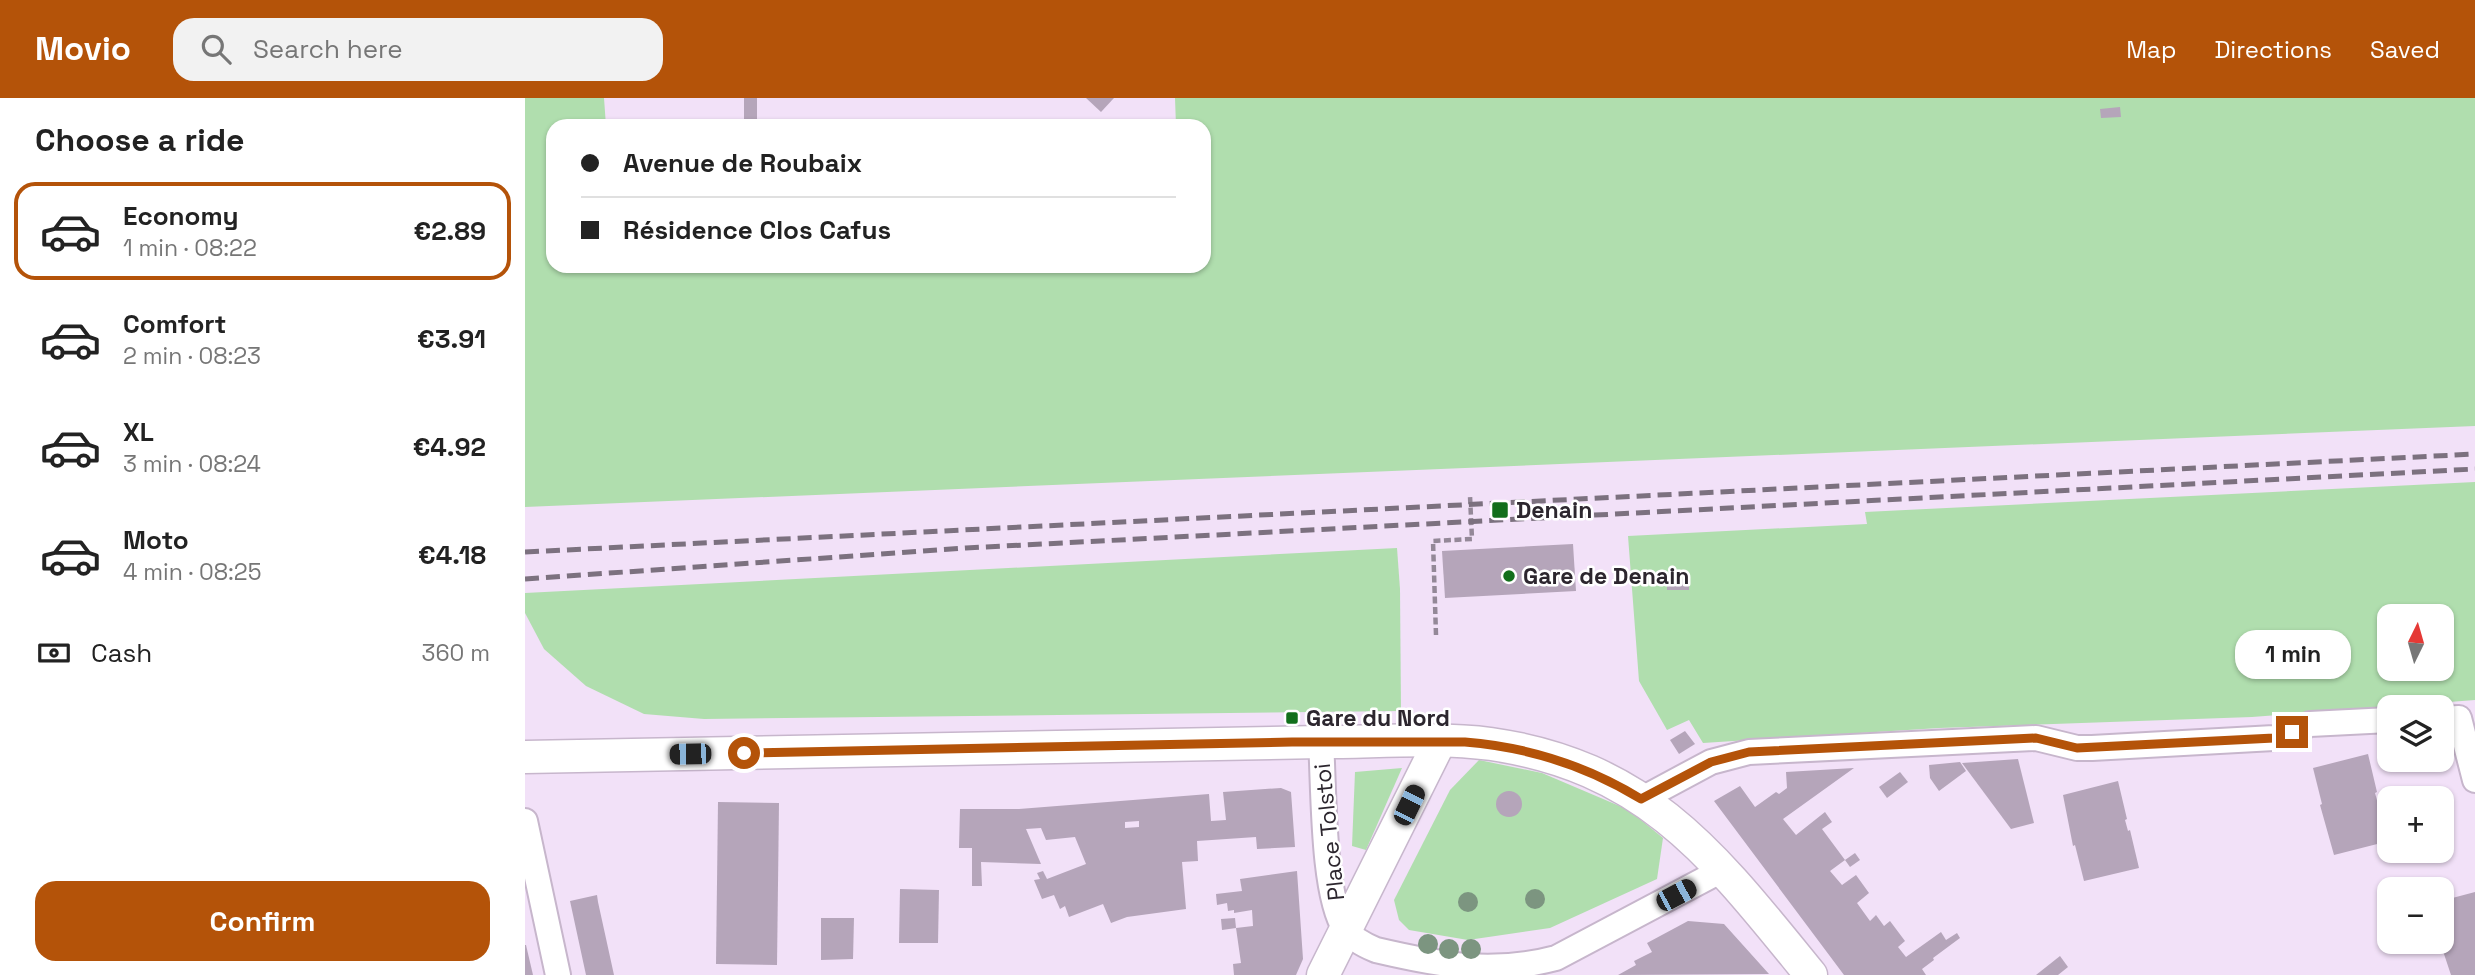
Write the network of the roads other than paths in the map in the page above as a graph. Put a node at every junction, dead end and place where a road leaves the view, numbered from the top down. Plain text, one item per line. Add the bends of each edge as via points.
1 (2454, 718) edge
2 (2377, 721) edge
3 (1440, 741) junction
4 (1321, 742) junction
5 (525, 757) edge
6 (2475, 780) edge
7 (1641, 799) junction
8 (525, 821) edge
9 (1724, 869) junction
10 (1346, 930) junction
11 (1503, 973) edge
12 (558, 975) edge
13 (1322, 975) edge
14 (1811, 975) edge

1 - 6 street via 2459,718
2 - 7 street via 2310,724 2274,738 2092,748 2036,738 1749,752 1711,762
3 - 4 street
3 - 7 street via 1490,744 1537,754 1587,771
3 - 10 street
4 - 5 street
4 - 10 street, Place Tolstoi via 1329,875
7 - 9 street via 1676,823
8 - 12 street
9 - 11 street, Place Tolstoi via 1556,958
9 - 14 street
10 - 11 street, Place Tolstoi via 1376,950 1447,967
10 - 13 street

